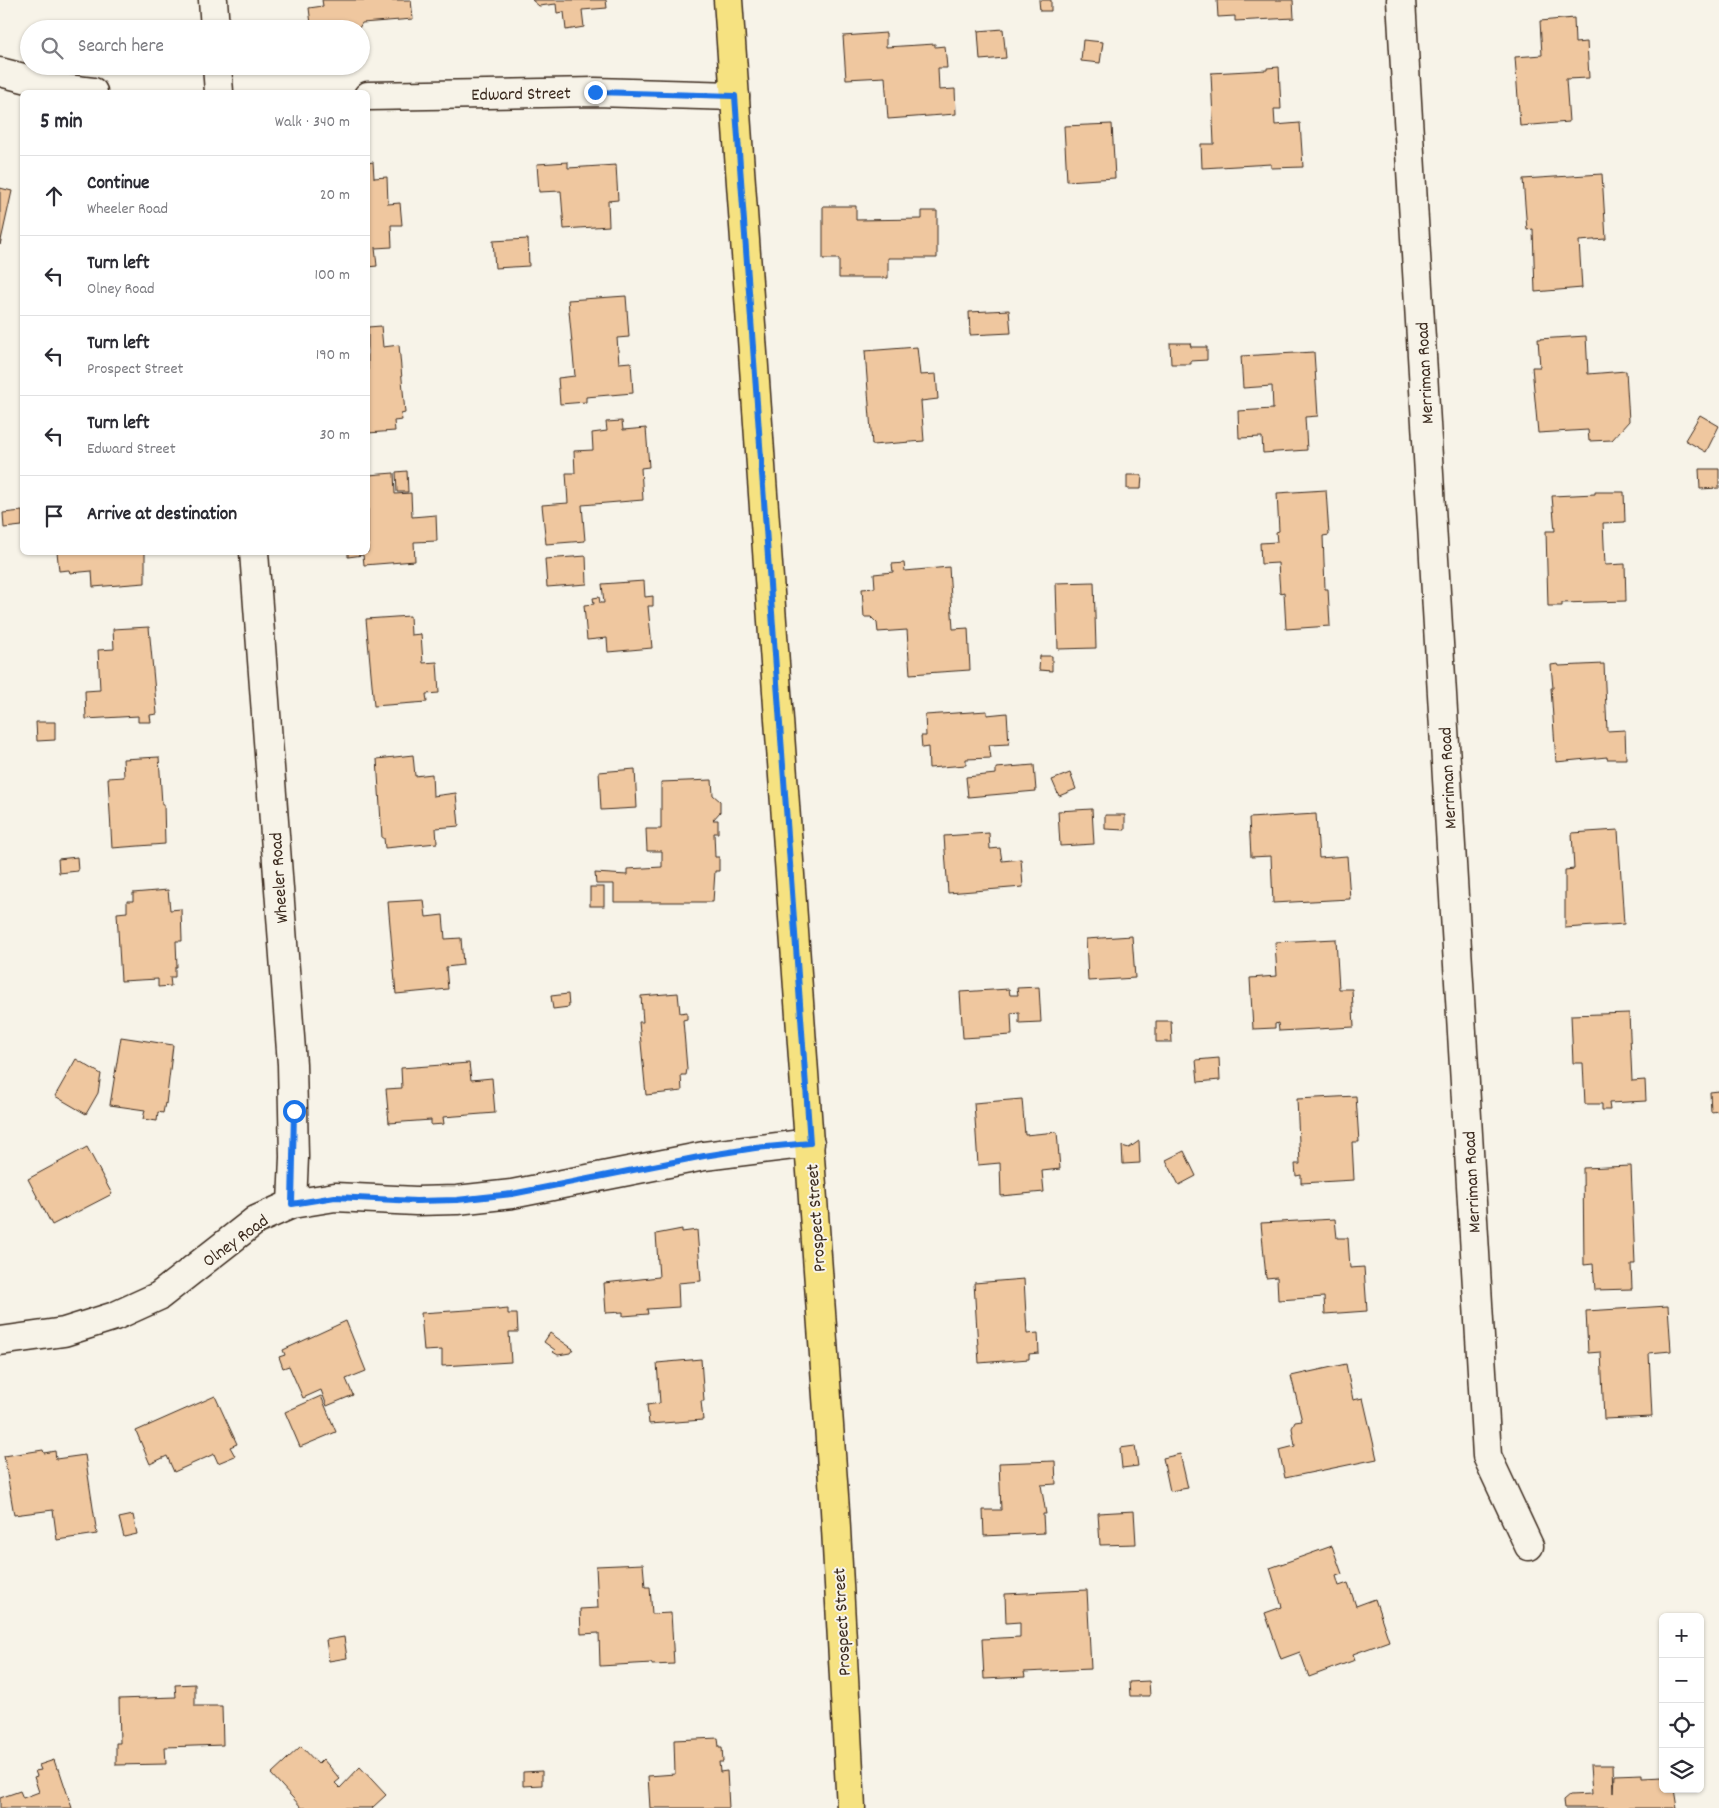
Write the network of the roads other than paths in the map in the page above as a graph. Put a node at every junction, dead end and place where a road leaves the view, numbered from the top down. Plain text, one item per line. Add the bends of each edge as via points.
1 (213, 0) edge
2 (728, 0) edge
3 (1401, 0) edge
4 (214, 20) edge
5 (0, 72) edge
6 (218, 75) edge
7 (76, 90) edge
8 (219, 90) edge
9 (370, 96) edge
10 (735, 96) junction
11 (254, 555) edge
12 (810, 1143) junction
13 (292, 1204) junction
14 (0, 1341) edge
15 (1530, 1546) dead end
16 (851, 1808) edge

1 - 4 street
2 - 10 main road, Prospect Street
3 - 15 street, Merriman Road via 1487,1456
5 - 7 street
6 - 8 street
9 - 10 street, Edward Street via 595,92
10 - 12 main road, Prospect Street
11 - 13 street, Wheeler Road via 292,1064
12 - 13 street, Olney Road via 704,1156 512,1194 441,1200 335,1197
12 - 16 main road, Prospect Street
13 - 14 street, Olney Road via 256,1220 159,1296 115,1316 64,1332

